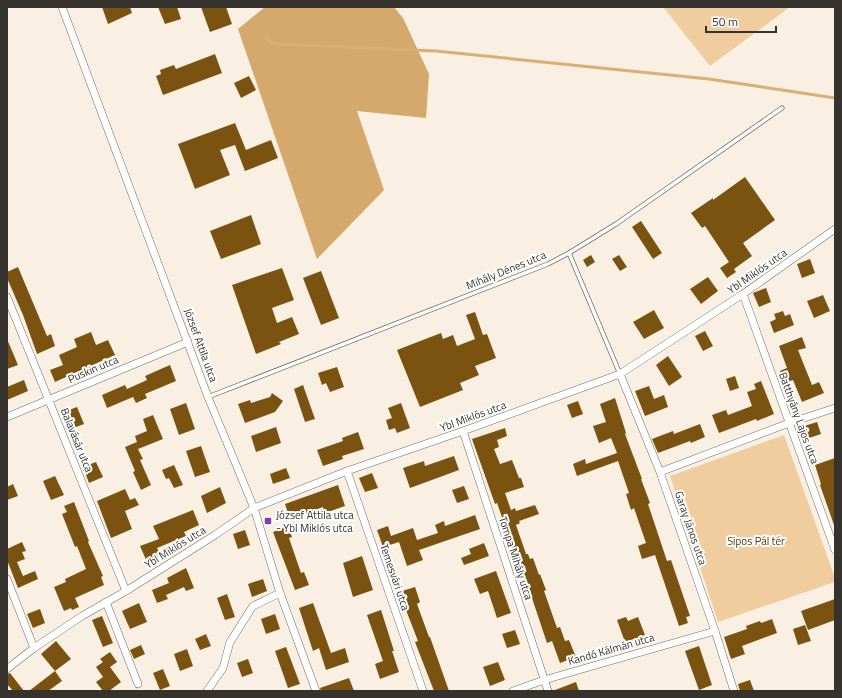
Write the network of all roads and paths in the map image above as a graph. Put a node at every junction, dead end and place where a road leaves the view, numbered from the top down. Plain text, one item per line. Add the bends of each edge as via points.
1 (62, 7) edge
2 (782, 108) dead end
3 (835, 229) edge
4 (569, 253) junction
5 (743, 294) junction
6 (7, 296) edge
7 (188, 342) junction
8 (620, 374) junction
9 (208, 397) junction
10 (49, 400) junction
11 (835, 408) edge
12 (7, 417) edge
13 (790, 423) junction
14 (463, 432) junction
15 (347, 471) junction
16 (660, 472) junction
17 (254, 508) junction
18 (835, 550) edge
19 (7, 579) edge
20 (126, 591) junction
21 (280, 593) junction
22 (106, 602) junction
23 (715, 630) junction
24 (34, 648) junction
25 (7, 670) edge
26 (544, 680) junction
27 (138, 684) dead end
28 (207, 691) edge
29 (316, 691) edge
30 (423, 691) edge
31 (513, 691) edge
32 (548, 691) edge
33 (734, 691) edge

1 - 7 street, József Attila utca
2 - 4 lane, Mihály Dénes utca via 616,224
3 - 5 street, Ybl Miklós utca
4 - 8 lane
4 - 9 lane, Mihály Dénes utca via 548,264
5 - 8 street, Ybl Miklós utca
5 - 13 street, Batthyány Lajos utca
6 - 10 street, Balavásár utca
7 - 9 street, József Attila utca
7 - 10 street, Puskin utca
8 - 14 street, Ybl Miklós utca
8 - 16 street, Garay János utca
9 - 17 street, József Attila utca
10 - 12 street, Puskin utca
10 - 20 street, Balavásár utca
11 - 13 street
13 - 16 street
13 - 18 street, Batthyány Lajos utca
14 - 15 street, Ybl Miklós utca
14 - 26 street, Tompa Mihály utca
15 - 17 street, Ybl Miklós utca
15 - 30 street, Temesvári utca
16 - 23 street, Garay János utca
17 - 20 street, Ybl Miklós utca
17 - 21 street, József Attila utca
19 - 24 street
20 - 22 street, Ybl Miklós utca
21 - 28 street via 253,606 230,642 223,668
21 - 29 street, József Attila utca
22 - 24 street, Ybl Miklós utca
22 - 27 street
23 - 26 street, Kandó Kálmán utca
23 - 33 street, Garay János utca
24 - 25 street, Ybl Miklós utca
26 - 31 street, Kandó Kálmán utca
26 - 32 street, Tompa Mihály utca

